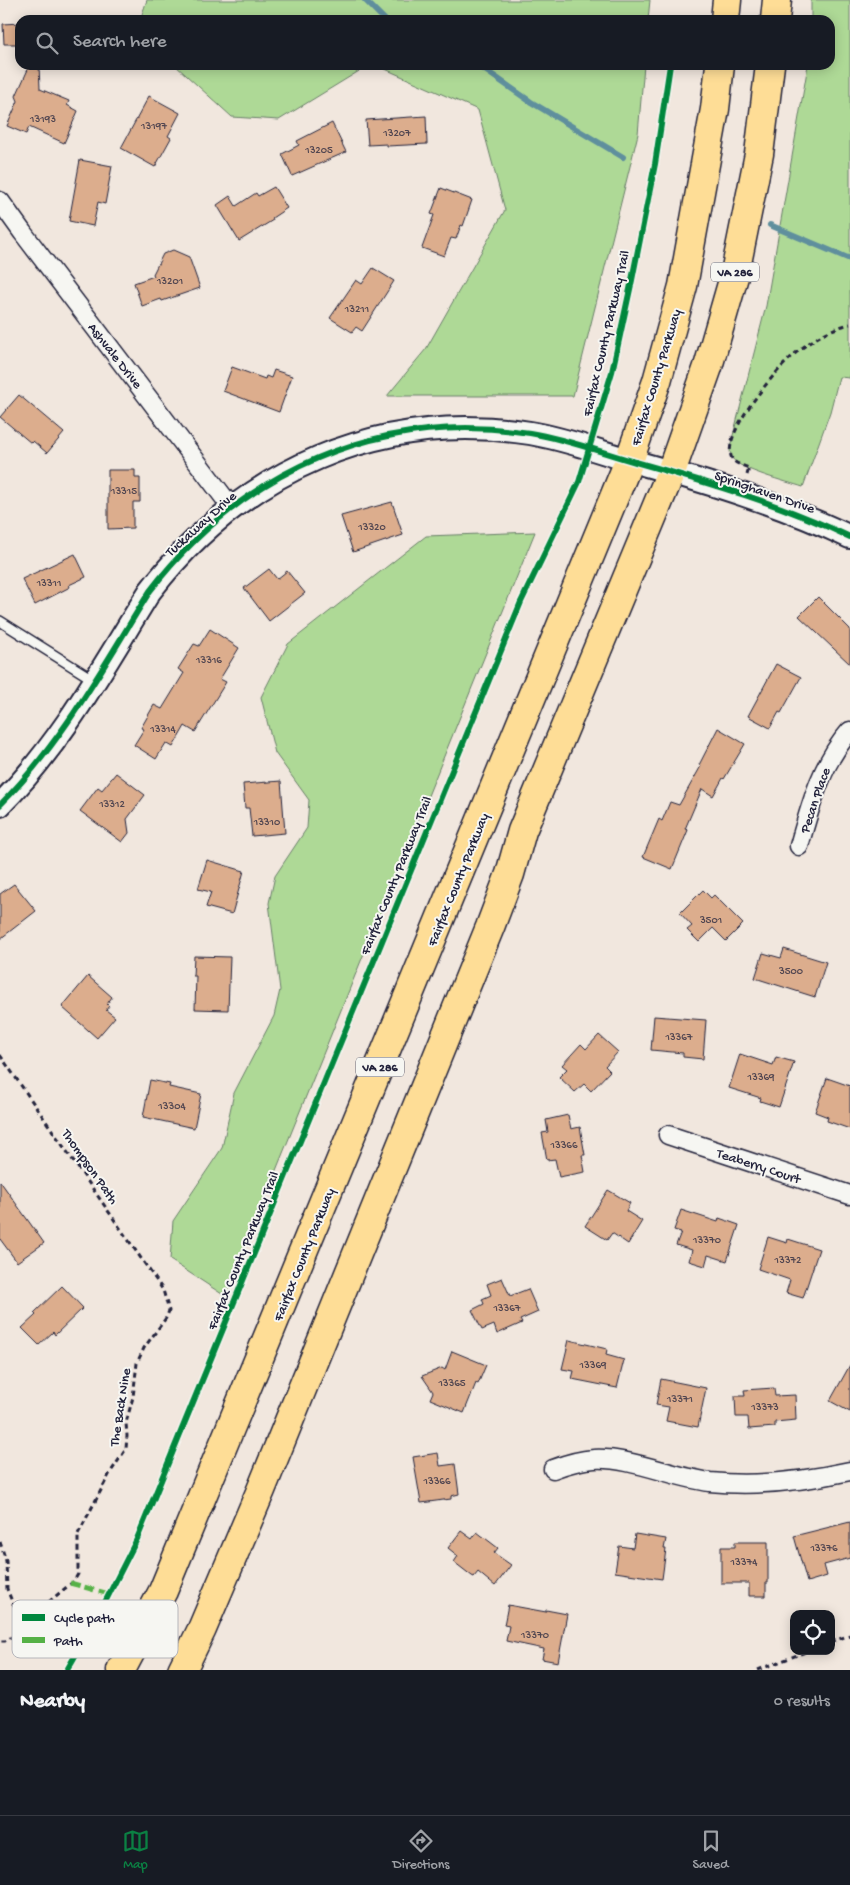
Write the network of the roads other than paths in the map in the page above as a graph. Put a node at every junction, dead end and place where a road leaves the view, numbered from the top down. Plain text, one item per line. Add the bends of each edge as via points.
1 (727, 0) edge
2 (777, 0) edge
3 (726, 15) edge
4 (776, 15) edge
5 (719, 70) edge
6 (769, 70) edge
7 (0, 201) edge
8 (629, 461) junction
9 (671, 472) junction
10 (232, 508) junction
11 (850, 537) edge
12 (0, 621) edge
13 (94, 680) junction
14 (850, 731) edge
15 (0, 805) edge
16 (799, 846) dead end
17 (668, 1135) dead end
18 (850, 1195) edge
19 (553, 1469) dead end
20 (850, 1471) edge
21 (158, 1600) edge
22 (127, 1658) edge
23 (121, 1670) edge
24 (182, 1670) edge

1 - 3 highway
2 - 4 highway
5 - 8 highway, Fairfax County Parkway / VA 286 via 683,286 657,381
6 - 9 highway, VA 286 via 758,154 735,273 708,367
7 - 10 street, Ashvale Drive
8 - 9 street, Tuckaway Drive
8 - 10 street, Tuckaway Drive via 531,433 444,429 396,434 327,454 283,474
8 - 21 highway, Fairfax County Parkway / VA 286
9 - 11 street, Springhaven Drive via 813,520
9 - 24 highway, VA 286 via 522,831 490,927 287,1426
10 - 13 street, Tuckaway Drive via 166,570
12 - 13 lane
13 - 15 street, Tuckaway Drive via 52,746
14 - 16 street, Pecan Place via 832,754 822,774
17 - 18 street, Teaberry Court
19 - 20 street via 594,1459 618,1460 682,1477 738,1484 793,1481
22 - 23 highway, Fairfax County Parkway / VA 286

